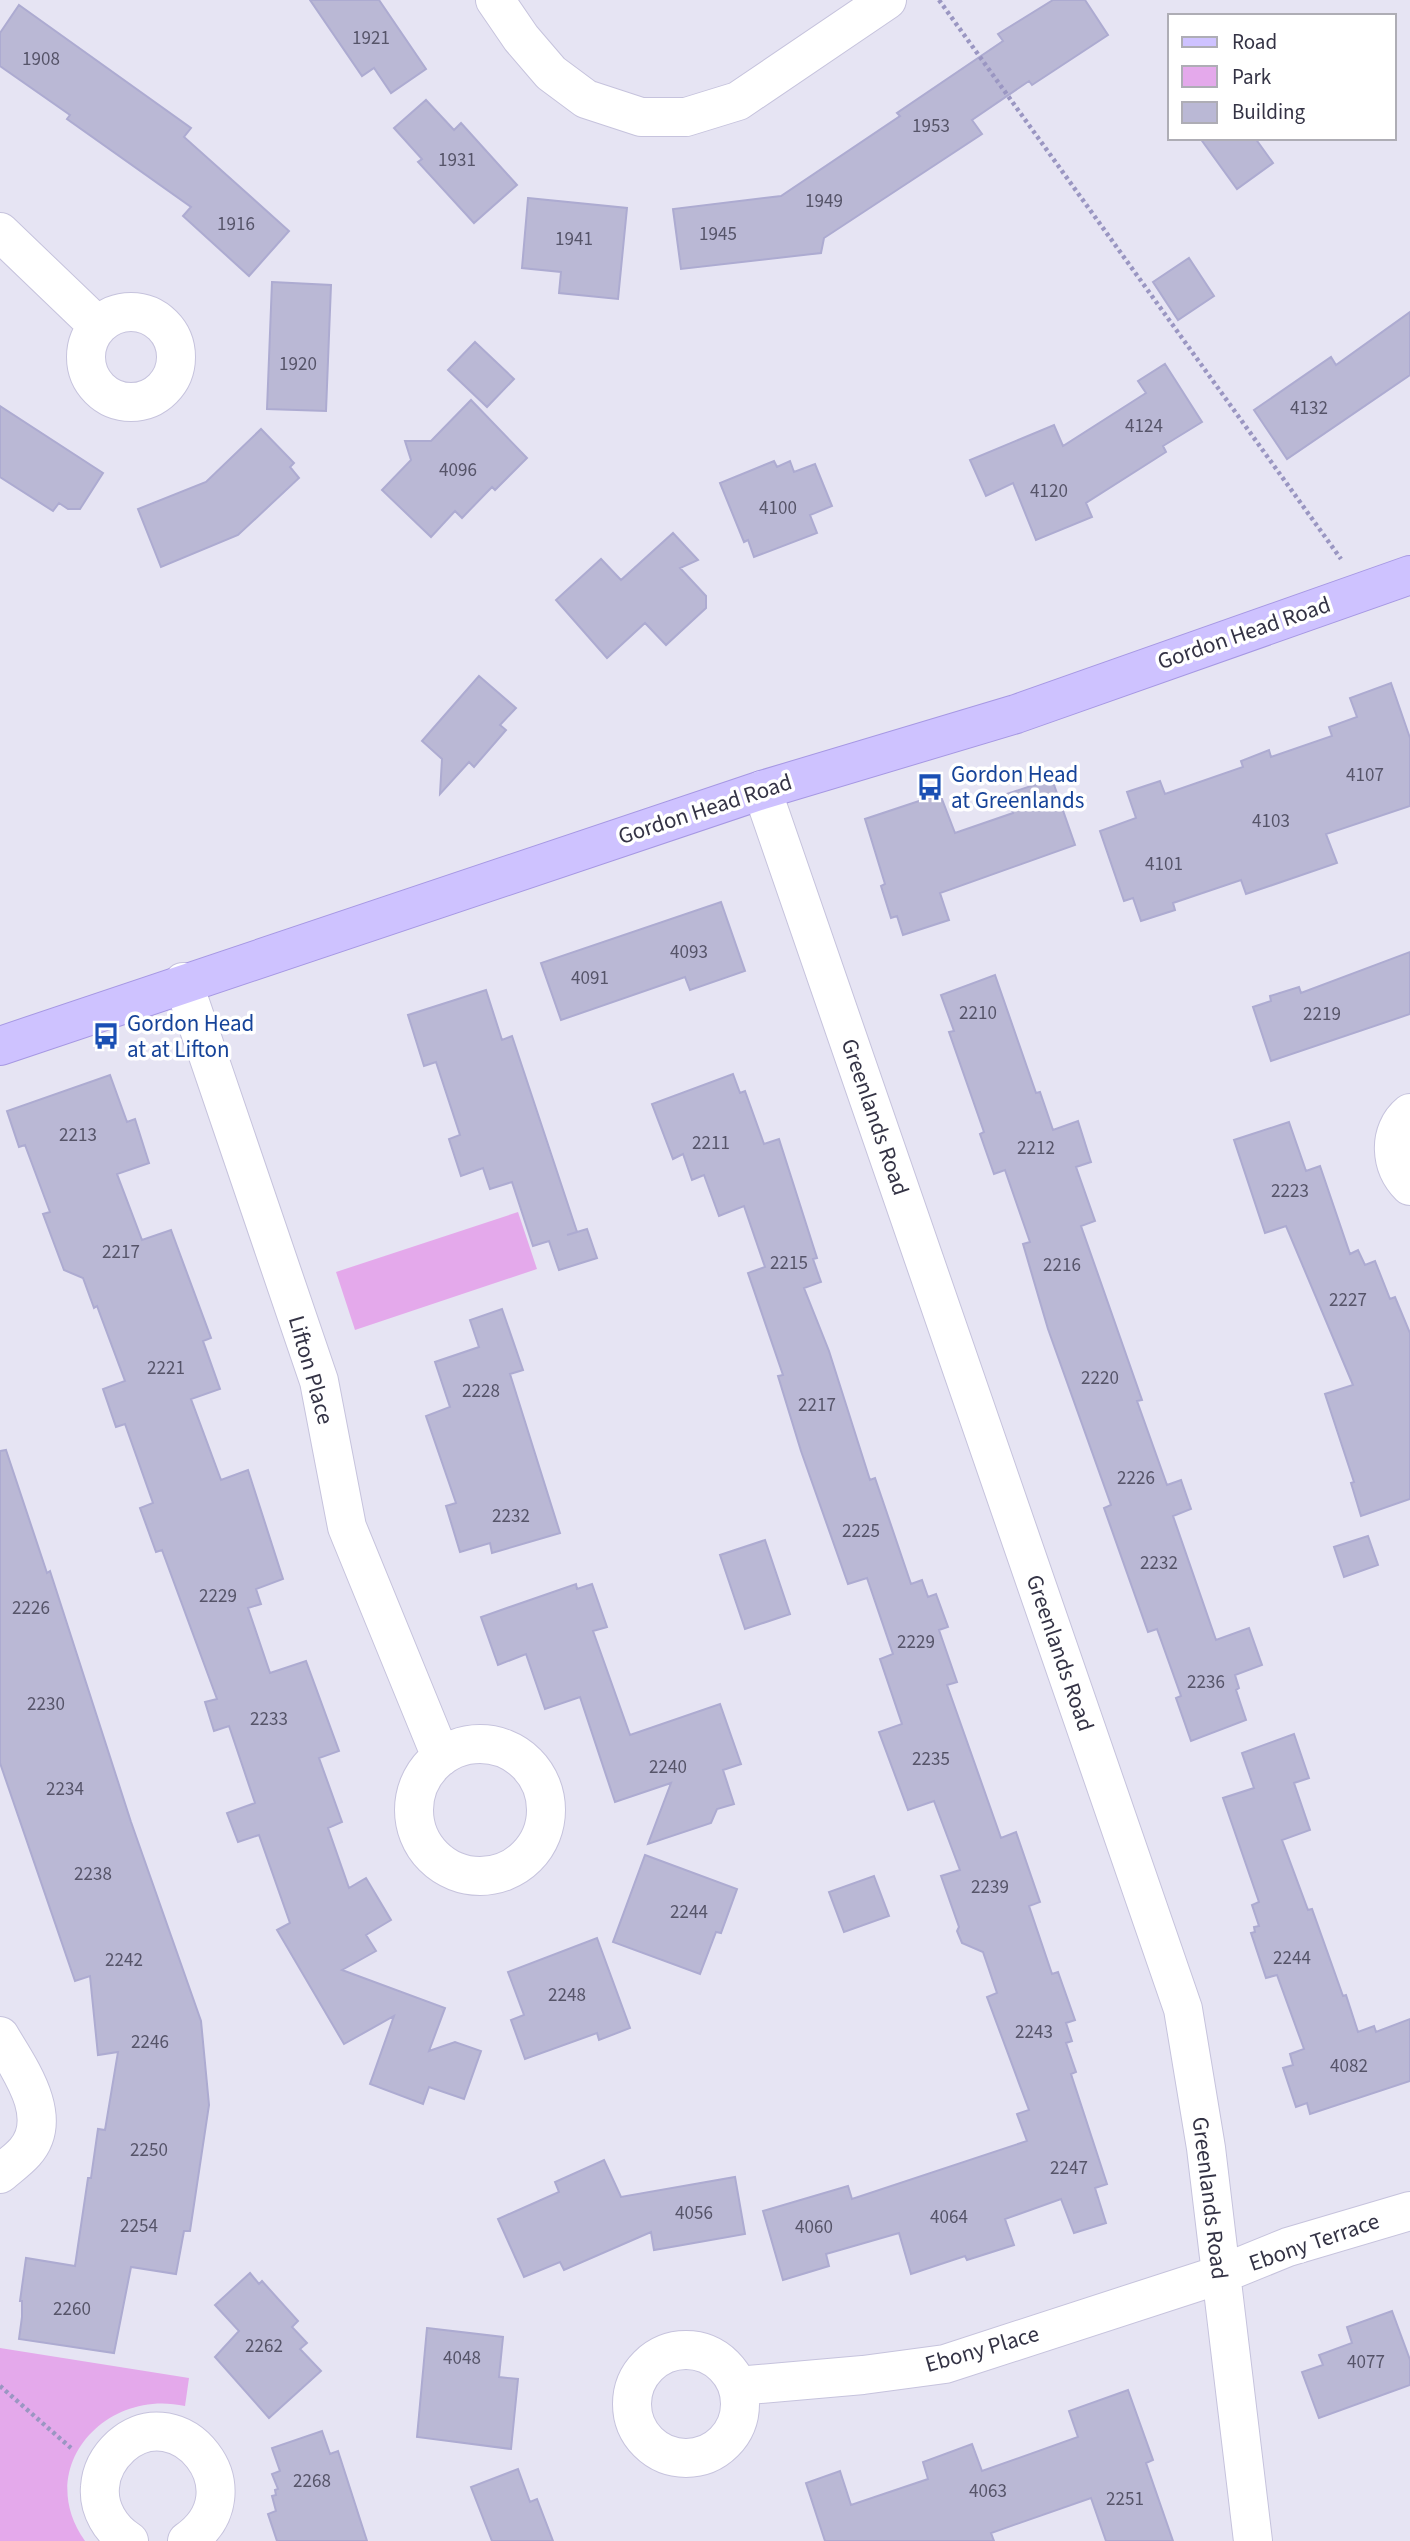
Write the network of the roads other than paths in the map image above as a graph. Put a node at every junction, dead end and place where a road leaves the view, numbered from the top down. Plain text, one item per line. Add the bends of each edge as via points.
1 (495, 0) edge
2 (887, 0) edge
3 (0, 232) edge
4 (98, 326) dead end
5 (1410, 575) edge
6 (762, 790) junction
7 (183, 982) junction
8 (0, 1046) edge
9 (1410, 1113) edge
10 (1410, 1186) edge
11 (441, 1757) dead end
12 (0, 2036) edge
13 (0, 2174) edge
14 (1410, 2211) edge
15 (1219, 2275) junction
16 (737, 2386) dead end
17 (129, 2541) edge
18 (187, 2541) edge
19 (1253, 2541) edge

1 - 2 street via 551,73 586,99 641,117 686,117 738,101
3 - 4 street
5 - 6 main road, Gordon Head Road via 1016,713
6 - 7 main road, Gordon Head Road
6 - 15 street, Greenlands Road via 1183,2009 1206,2148
7 - 8 main road, Gordon Head Road
7 - 11 street, Lifton Place via 319,1381 347,1527
9 - 10 street via 1396,1131 1393,1147 1395,1163
12 - 13 street via 30,2087 37,2120 27,2150
14 - 15 street, Ebony Terrace via 1288,2247
15 - 16 street, Ebony Place via 945,2364
15 - 19 street, Greenlands Road
17 - 18 street via 111,2526 102,2509 103,2470 120,2447 144,2434 163,2432 198,2448 216,2481 210,2519

